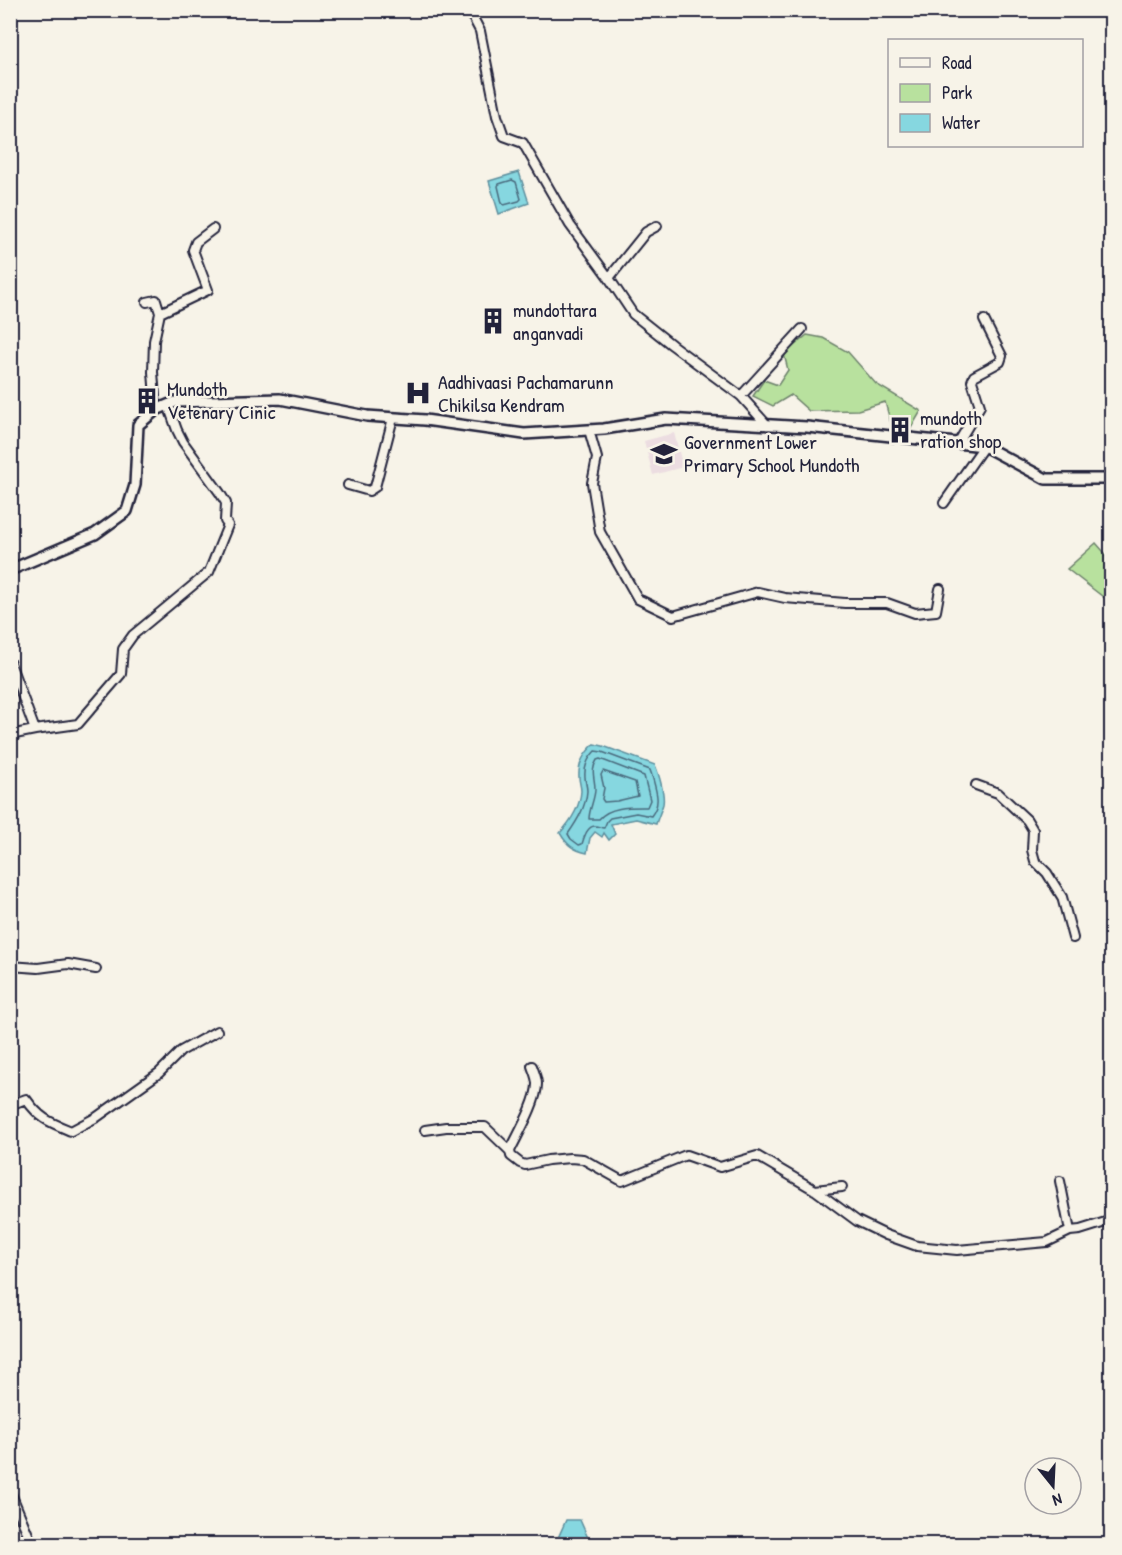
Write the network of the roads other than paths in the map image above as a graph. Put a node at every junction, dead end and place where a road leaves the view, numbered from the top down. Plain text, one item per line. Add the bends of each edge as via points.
1 (469, 10) edge
2 (657, 226) dead end
3 (213, 229) dead end
4 (609, 278) junction
5 (147, 302) dead end
6 (160, 313) junction
7 (984, 320) dead end
8 (802, 329) dead end
9 (741, 396) junction
10 (168, 405) junction
11 (156, 410) junction
12 (393, 418) junction
13 (767, 425) junction
14 (589, 430) junction
15 (958, 443) junction
16 (984, 446) junction
17 (1112, 478) edge
18 (348, 485) dead end
19 (944, 503) dead end
20 (10, 570) edge
21 (940, 589) dead end
22 (10, 663) edge
23 (34, 730) junction
24 (10, 735) edge
25 (976, 785) dead end
26 (1073, 938) dead end
27 (10, 966) edge
28 (96, 969) dead end
29 (217, 1031) dead end
30 (532, 1066) dead end
31 (10, 1105) edge
32 (425, 1130) dead end
33 (510, 1151) junction
34 (1060, 1181) dead end
35 (842, 1187) dead end
36 (815, 1190) junction
37 (1112, 1220) edge
38 (1070, 1231) junction
39 (10, 1491) edge
40 (32, 1545) edge

1 - 4 street via 480,31 504,136 524,143 570,225
2 - 4 street via 646,232
3 - 6 street via 196,242 193,250 208,290
4 - 9 street via 633,314
5 - 6 street via 156,300
6 - 11 street via 154,341
7 - 15 street via 1002,356 1000,362 974,376 980,406
8 - 9 street
9 - 13 street
10 - 11 main road
10 - 12 main road via 280,399
10 - 23 street via 183,442 226,503 228,525 209,572 133,634 123,649 121,674 78,724
11 - 20 main road via 138,425 135,486 127,512 95,534
12 - 14 main road via 525,434
12 - 18 street via 375,487 369,491
13 - 14 main road via 666,419
13 - 15 main road
14 - 21 street via 597,458 592,483 600,532 638,599 673,616 758,592 844,603 887,603 915,614 936,611
15 - 16 main road
16 - 17 main road via 1046,479
16 - 19 street
22 - 23 street
23 - 24 street
25 - 26 street via 998,793 1027,820 1033,830 1035,861 1062,897
27 - 28 street via 68,964
29 - 31 street via 181,1051 159,1073 71,1131 48,1122 26,1099
30 - 33 street via 537,1090
32 - 33 street via 486,1127
33 - 36 street via 525,1165 583,1159 622,1181 686,1155 720,1167 756,1156
34 - 38 street
35 - 36 street
36 - 38 street via 857,1221 916,1246 957,1250 1047,1242
37 - 38 street
39 - 40 street

